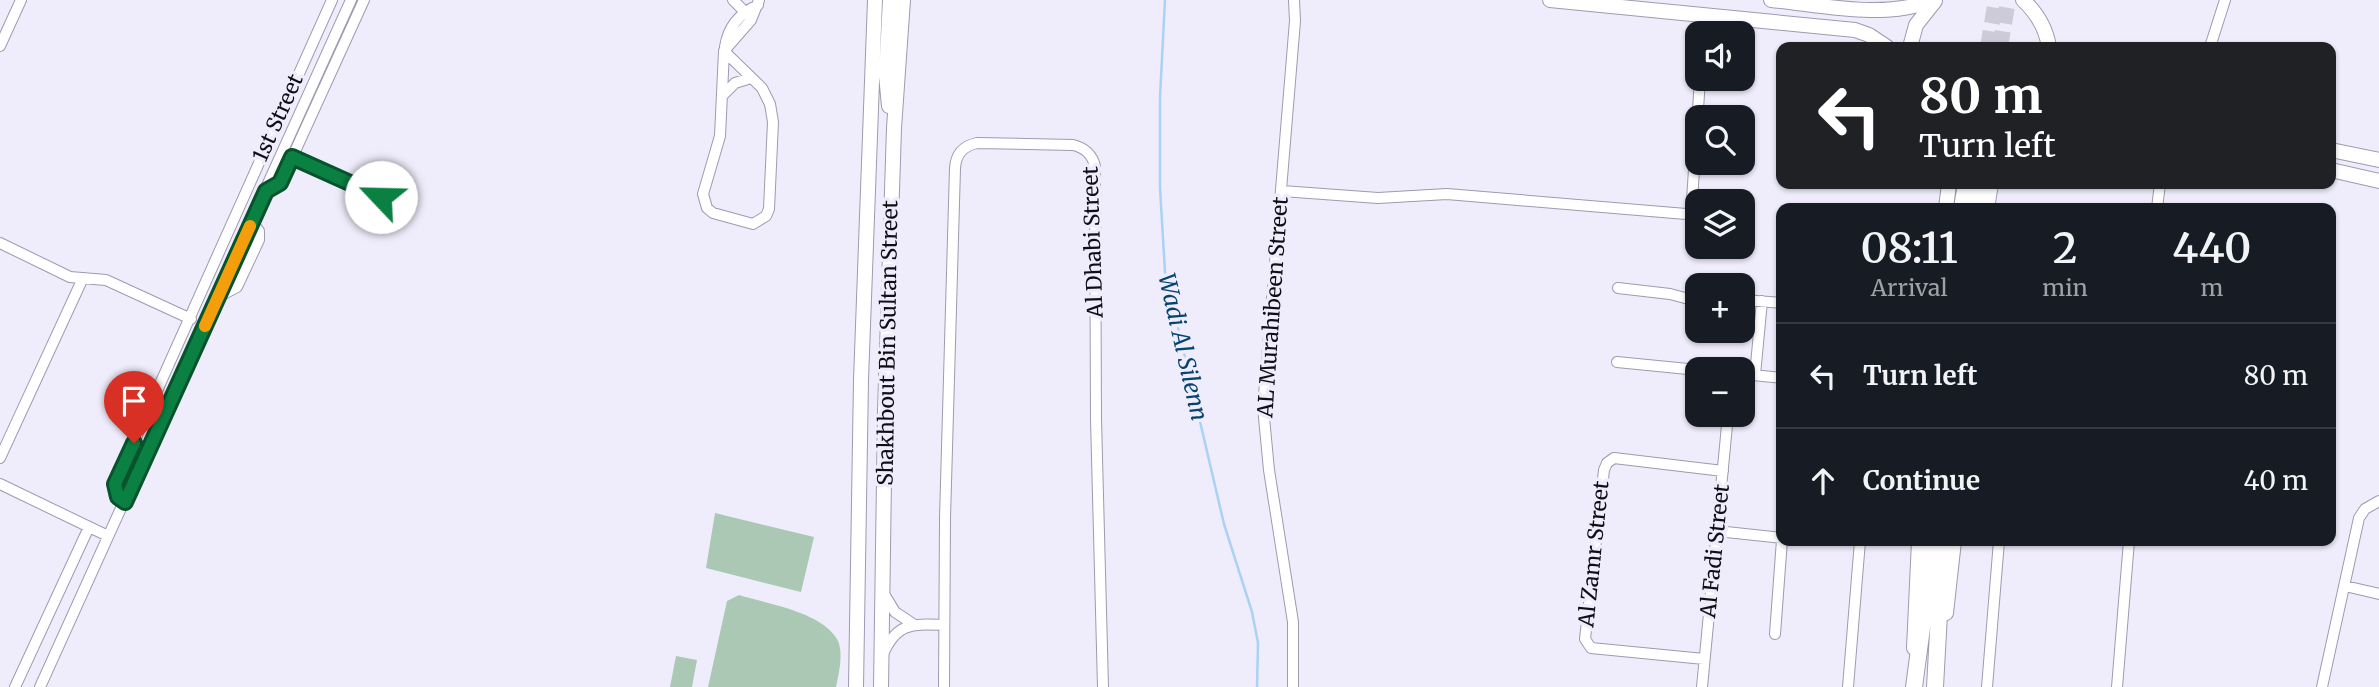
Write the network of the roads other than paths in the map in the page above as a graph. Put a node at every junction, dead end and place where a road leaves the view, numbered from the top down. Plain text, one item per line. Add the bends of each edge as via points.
1 (21, 0) edge
2 (332, 0) edge
3 (351, 0) edge
4 (364, 0) edge
5 (733, 0) edge
6 (867, 0) edge
7 (875, 0) edge
8 (890, 0) edge
9 (903, 0) edge
10 (911, 0) edge
11 (1549, 0) edge
12 (1771, 0) edge
13 (1935, 0) edge
14 (2023, 0) edge
15 (2034, 0) edge
16 (2225, 0) edge
17 (759, 3) edge
18 (1296, 3) edge
19 (745, 12) junction
20 (1705, 14) junction
21 (2039, 19) junction
22 (1704, 21) edge
23 (4, 27) edge
24 (873, 28) junction
25 (1878, 42) edge
26 (1910, 42) edge
27 (2047, 42) edge
28 (2212, 42) edge
29 (0, 46) edge
30 (724, 51) junction
31 (751, 78) junction
32 (1699, 91) edge
33 (723, 95) junction
34 (894, 128) junction
35 (2336, 150) edge
36 (292, 157) junction
37 (2379, 160) edge
38 (2336, 171) edge
39 (2379, 181) edge
40 (1695, 189) edge
41 (266, 191) junction
42 (1282, 191) junction
43 (381, 197) dead end
44 (1685, 214) edge
45 (0, 243) edge
46 (83, 278) junction
47 (1618, 288) dead end
48 (1685, 299) edge
49 (1755, 301) edge
50 (1762, 301) junction
51 (1776, 302) edge
52 (191, 319) junction
53 (1617, 362) dead end
54 (1685, 369) edge
55 (1755, 375) joint
56 (1776, 377) edge
57 (1727, 427) edge
58 (0, 458) edge
59 (1723, 471) junction
60 (0, 484) edge
61 (2379, 501) edge
62 (125, 502) junction
63 (89, 527) junction
64 (1717, 531) junction
65 (108, 536) junction
66 (1776, 538) edge
67 (1781, 546) edge
68 (1860, 546) edge
69 (1919, 546) edge
70 (1929, 546) edge
71 (1944, 546) edge
72 (1953, 546) edge
73 (1999, 546) edge
74 (2129, 546) edge
75 (2344, 586) junction
76 (884, 593) junction
77 (2379, 594) edge
78 (913, 624) junction
79 (943, 625) junction
80 (1775, 634) dead end
81 (882, 656) junction
82 (1704, 659) junction
83 (1915, 682) edge
84 (1935, 683) edge
85 (15, 687) edge
86 (40, 687) edge
87 (856, 687) edge
88 (881, 687) edge
89 (944, 687) edge
90 (1103, 687) edge
91 (1293, 687) edge
92 (1702, 687) edge
93 (1848, 687) edge
94 (1987, 687) edge
95 (2117, 687) edge
96 (2322, 687) edge

1 - 23 street
2 - 52 street, 1st Street
3 - 41 street
4 - 36 street
5 - 19 street
6 - 24 main road
7 - 24 main road, Shakhbout Bin Sultan Street
8 - 34 main road via 886,75
9 - 34 main road, Shakhbout Bin Sultan Street
10 - 34 main road via 903,91
11 - 20 main road
12 - 13 main road via 1882,10
13 - 26 main road
14 - 21 main road
15 - 21 main road
16 - 28 street
17 - 19 street
17 - 30 street
18 - 42 street, AL Murahibeen Street
19 - 30 street via 732,26
20 - 22 street
20 - 25 main road via 1855,30
21 - 27 main road
23 - 29 street
24 - 87 main road, Shakhbout Bin Sultan Street
30 - 31 street
30 - 33 street
31 - 33 street via 735,83
31 - 33 street via 766,96 773,122 769,208 766,216 753,224 719,216 704,201 720,136
32 - 40 street
34 - 76 main road, Shakhbout Bin Sultan Street
35 - 37 main road
36 - 41 street via 280,183
36 - 43 street
38 - 39 main road
41 - 62 street
42 - 44 street via 1378,198 1447,194
42 - 91 street, AL Murahibeen Street via 1263,421 1293,622
45 - 46 street
46 - 52 street via 106,280
46 - 58 street
47 - 48 street
49 - 50 street
50 - 51 street
50 - 55 street
52 - 62 street, 1st Street via 115,484 118,497
53 - 54 street
55 - 56 street
57 - 59 street, Al Fadi Street
59 - 64 street, Al Fadi Street
59 - 82 street, Al Zamr Street via 1614,458 1607,463 1585,639 1591,648
60 - 63 street
61 - 75 street via 2361,513
62 - 65 street
63 - 65 street
63 - 85 street
64 - 66 street
64 - 82 street, Al Fadi Street
65 - 86 street
67 - 80 street
68 - 93 street
69 - 83 main road
70 - 83 highway
71 - 84 highway
72 - 84 main road
73 - 94 street
74 - 95 street
75 - 77 street
75 - 96 street
76 - 78 street via 895,612
76 - 81 main road, Shakhbout Bin Sultan Street
78 - 79 street
78 - 81 street via 893,637
79 - 89 street, Al Dhabi Street
79 - 90 street, Al Dhabi Street via 956,160 963,148 977,143 1080,147 1090,154 1095,166
81 - 88 main road, Shakhbout Bin Sultan Street
82 - 92 street, Al Fadi Street

